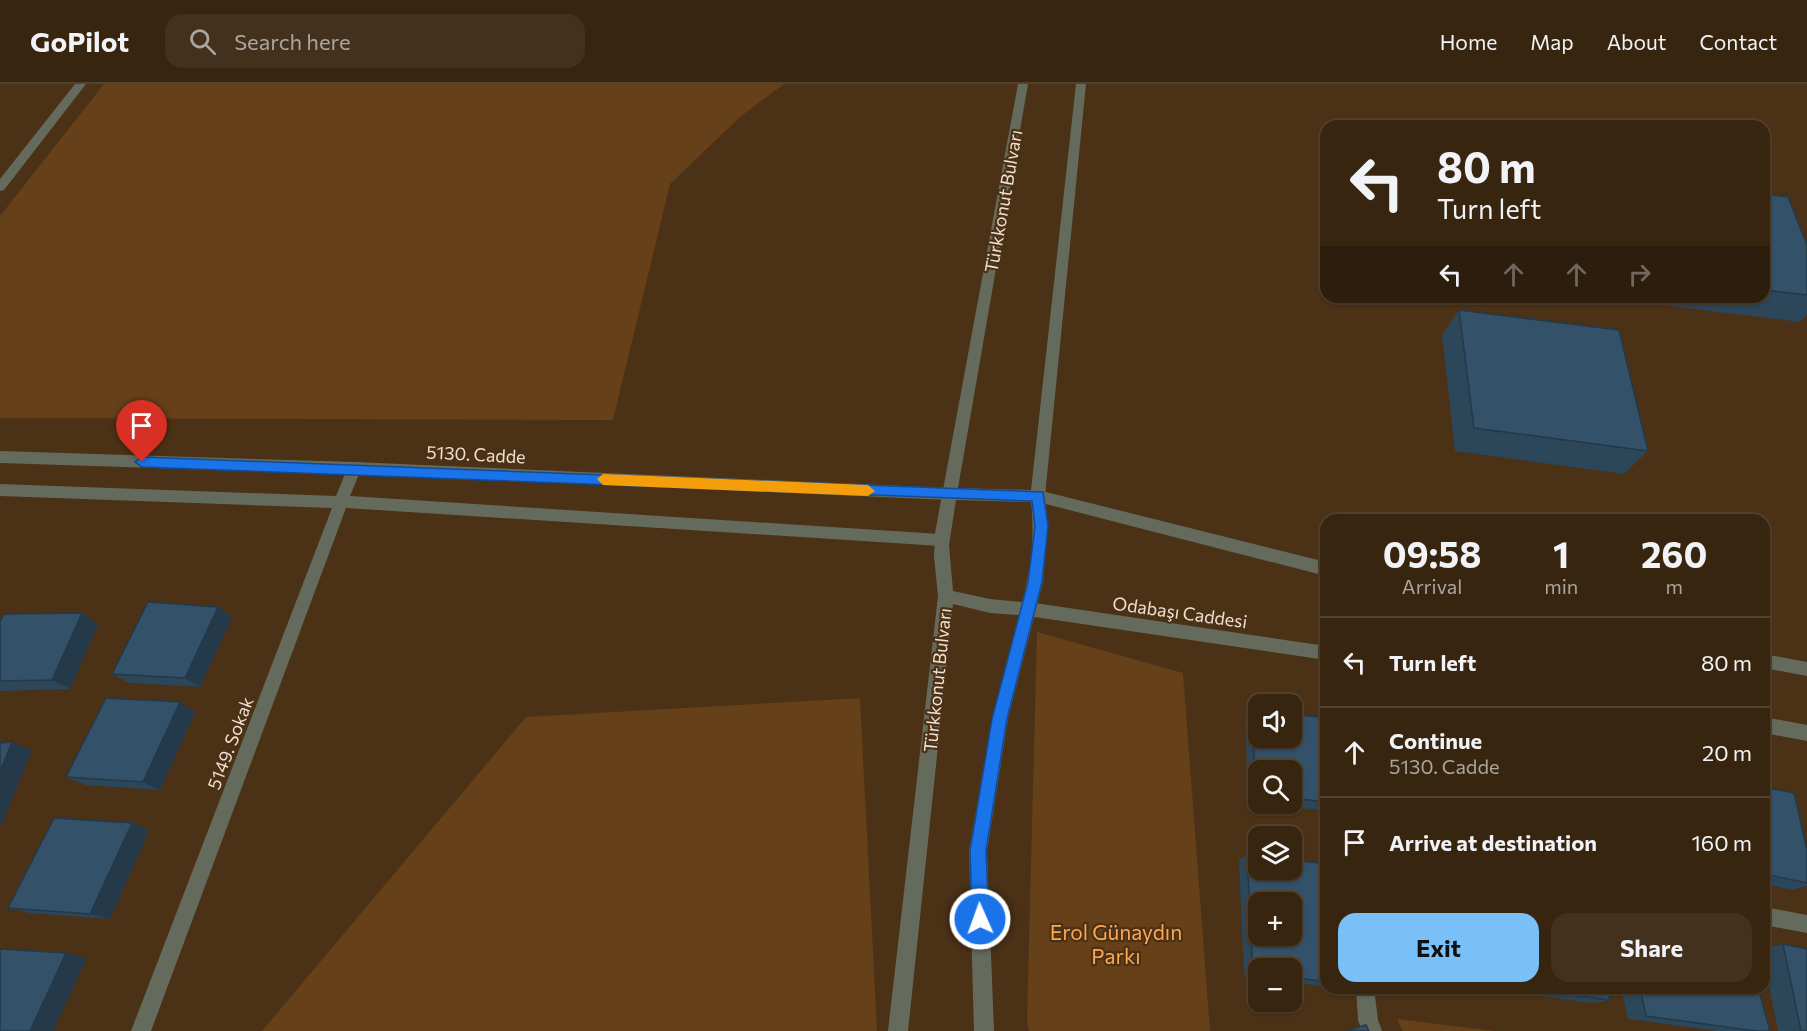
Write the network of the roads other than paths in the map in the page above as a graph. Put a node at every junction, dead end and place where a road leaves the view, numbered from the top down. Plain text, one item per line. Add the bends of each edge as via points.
1 (81, 84) edge
2 (1023, 84) edge
3 (1081, 84) edge
4 (0, 187) edge
5 (0, 458) edge
6 (354, 468) junction
7 (0, 490) edge
8 (950, 494) junction
9 (1038, 496) junction
10 (343, 502) junction
11 (940, 540) junction
12 (1320, 567) edge
13 (946, 596) junction
14 (1028, 609) junction
15 (1320, 652) edge
16 (1770, 662) edge
17 (1807, 669) edge
18 (1770, 726) edge
19 (1807, 733) edge
20 (1770, 917) edge
21 (1807, 924) edge
22 (1366, 994) edge
23 (141, 1031) edge
24 (898, 1031) edge
25 (984, 1031) edge
26 (1372, 1031) edge

1 - 4 street
2 - 8 street, Türkkonut Bulvarı
3 - 9 street
5 - 6 street, 5130. Cadde
6 - 8 street, 5130. Cadde
6 - 10 street, 5149. Sokak
7 - 10 street
8 - 9 street, 5130. Cadde
8 - 11 street, Türkkonut Bulvarı
9 - 12 street
9 - 14 street via 1040,552
10 - 11 street
10 - 23 street, 5149. Sokak
11 - 13 street, Türkkonut Bulvarı
13 - 14 street, Odabaşı Caddesi
13 - 24 street, Türkkonut Bulvarı
14 - 15 street, Odabaşı Caddesi
14 - 25 street via 1000,719 978,851
16 - 17 street
18 - 19 street
20 - 21 street
22 - 26 street

